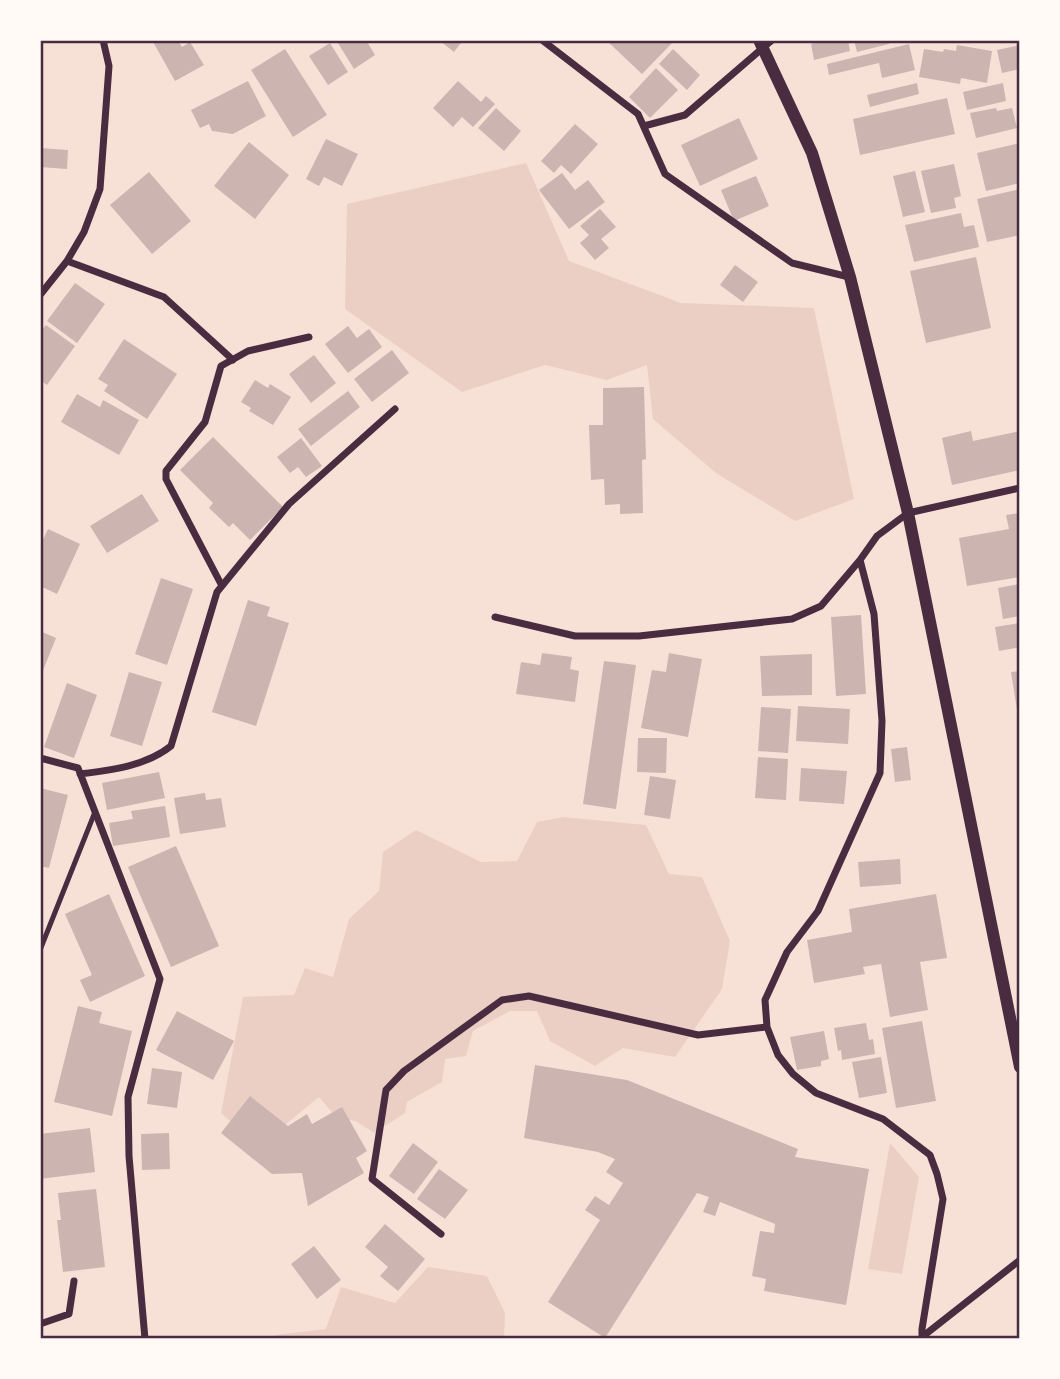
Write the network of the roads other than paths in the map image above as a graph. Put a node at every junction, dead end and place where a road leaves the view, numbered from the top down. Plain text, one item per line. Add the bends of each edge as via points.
1 (103, 40) edge
2 (541, 40) edge
3 (765, 43) edge
4 (644, 127) junction
5 (67, 261) junction
6 (850, 277) junction
7 (40, 295) edge
8 (309, 337) dead end
9 (233, 360) junction
10 (395, 408) dead end
11 (1020, 488) edge
12 (908, 513) junction
13 (860, 560) junction
14 (222, 586) junction
15 (495, 617) dead end
16 (40, 758) edge
17 (80, 774) junction
18 (95, 812) junction
19 (40, 950) edge
20 (767, 1027) junction
21 (1020, 1067) edge
22 (441, 1234) dead end
23 (1020, 1260) edge
24 (74, 1281) dead end
25 (40, 1324) edge
26 (922, 1338) edge
27 (145, 1339) edge

1 - 5 street via 109,66 100,189
2 - 4 street via 639,114
3 - 4 street via 685,115
3 - 6 street via 812,153
4 - 6 street via 665,174 792,263
5 - 7 street
5 - 9 street via 164,297
6 - 12 street
8 - 9 street via 248,351
9 - 14 street via 221,366 205,422 166,471 166,479
10 - 14 street via 289,503
11 - 12 street
12 - 13 street via 877,536
12 - 21 street
13 - 15 street via 821,606 792,619 639,636 575,636
13 - 20 street via 874,614 880,773 818,911 787,951 765,1000
14 - 17 street via 171,746 160,755 121,768
16 - 17 street via 78,768
17 - 18 street
18 - 19 lane
18 - 27 street via 160,979 128,1097 128,1156
20 - 22 street via 698,1035 529,996 502,1000 404,1071 386,1090 372,1179
20 - 26 street via 778,1055 816,1093 883,1119 930,1155 943,1199
23 - 26 street
24 - 25 street via 69,1314

